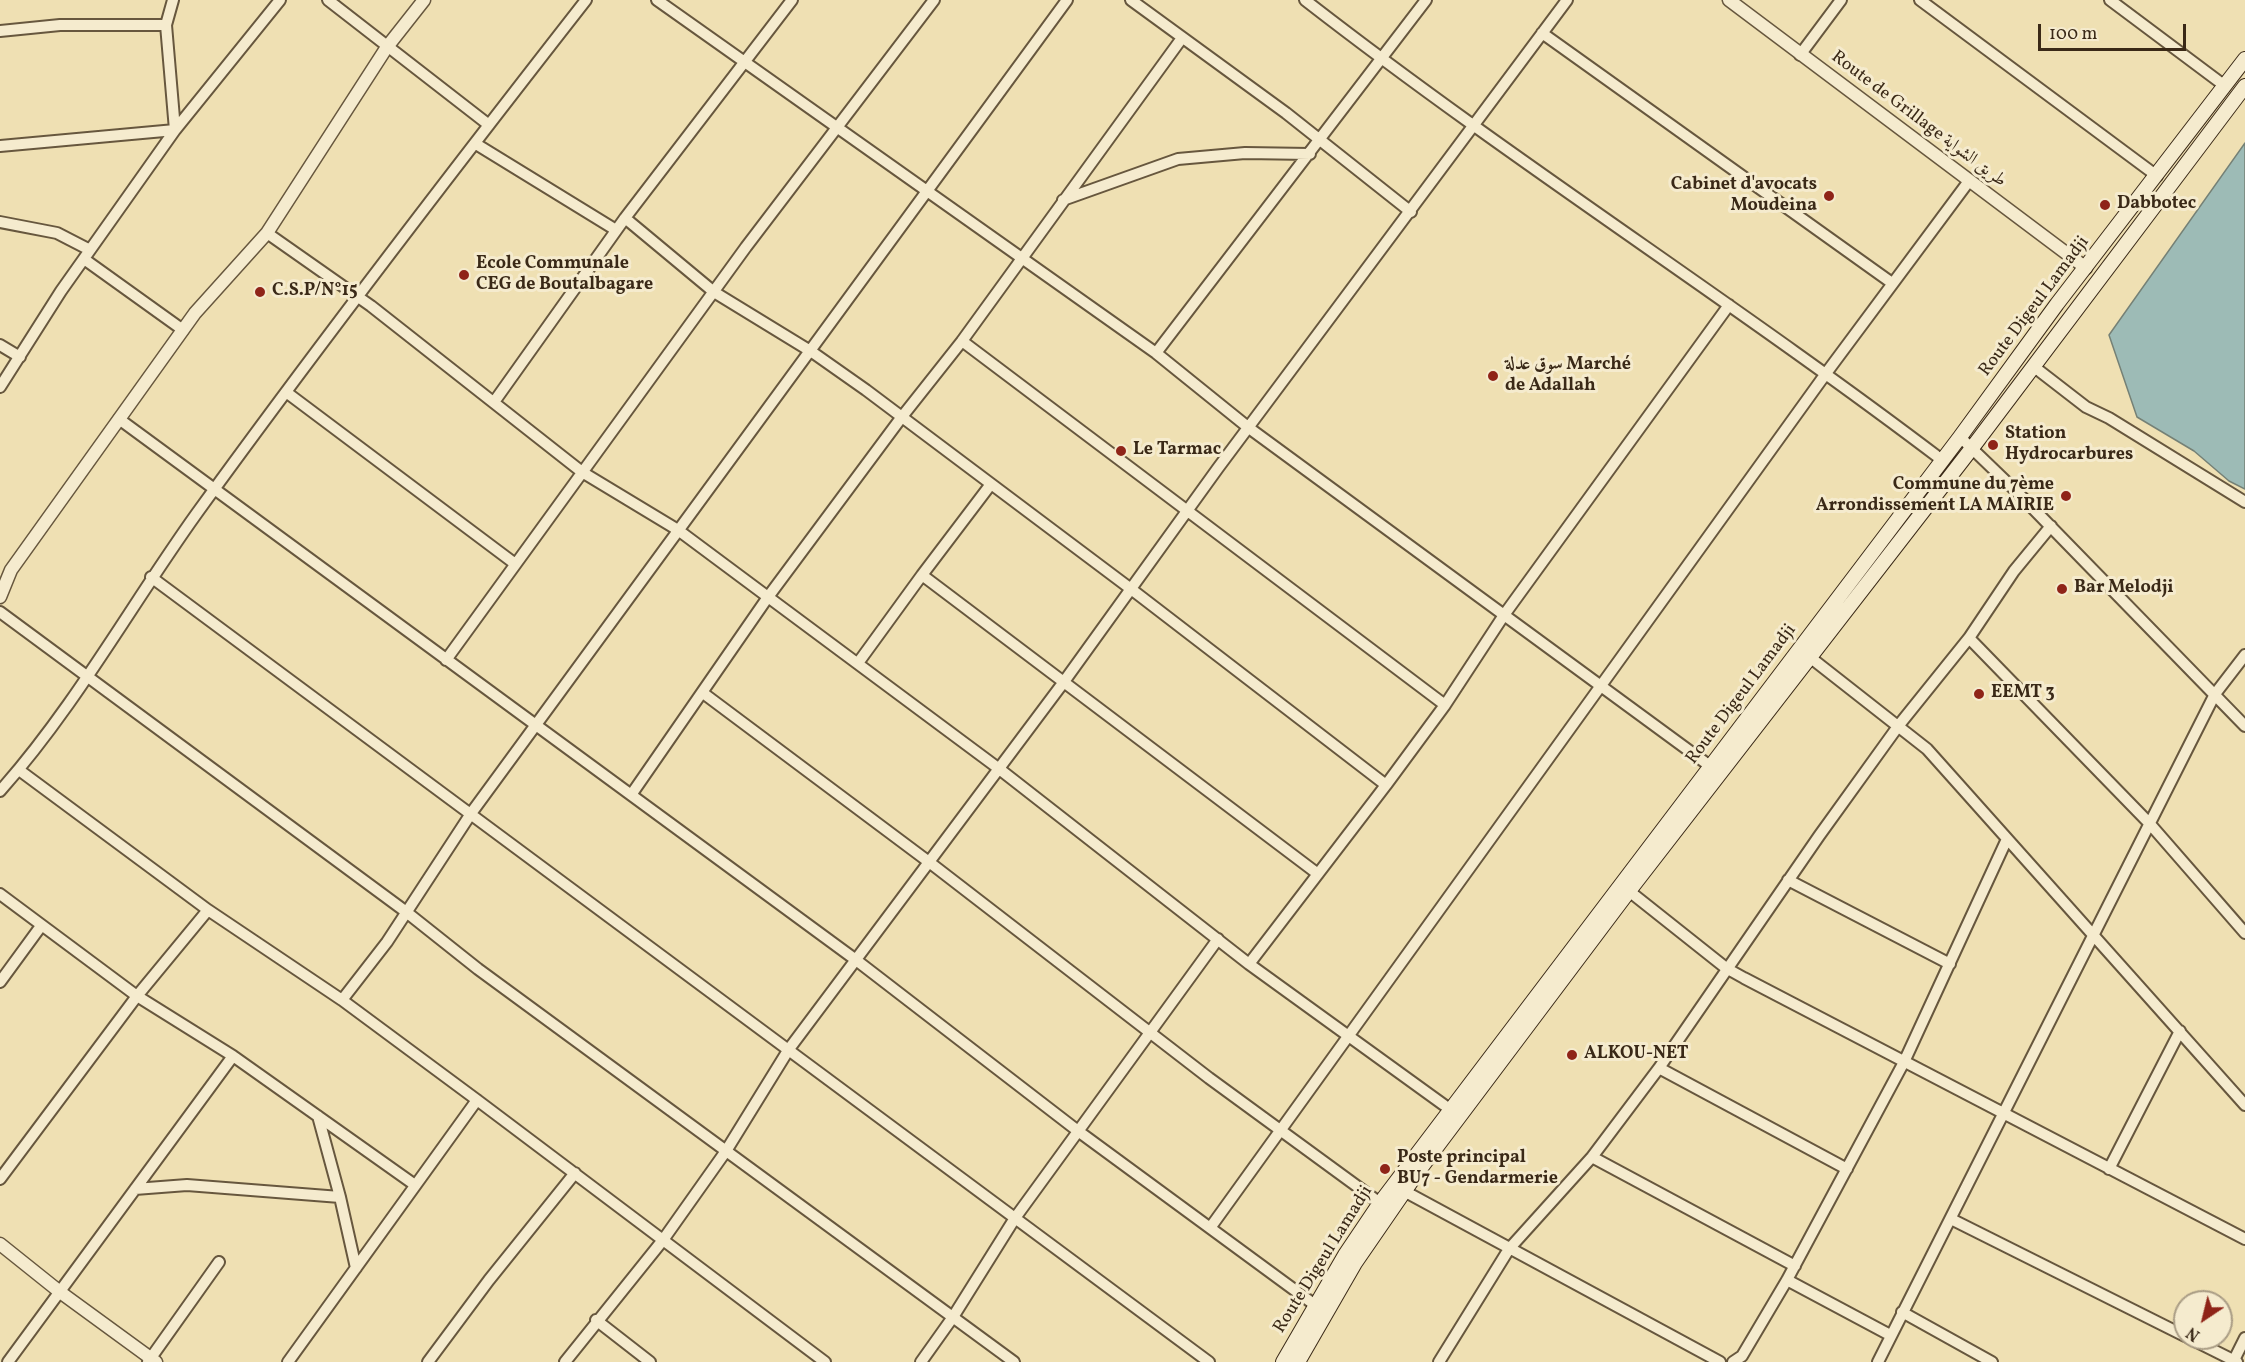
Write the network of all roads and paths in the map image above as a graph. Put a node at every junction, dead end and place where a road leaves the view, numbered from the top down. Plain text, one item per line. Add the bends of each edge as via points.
1 (173, 0) edge
2 (280, 0) edge
3 (328, 0) edge
4 (424, 0) edge
5 (586, 0) edge
6 (657, 0) edge
7 (792, 0) edge
8 (934, 0) edge
9 (1067, 0) edge
10 (1131, 0) edge
11 (1305, 0) edge
12 (1426, 0) edge
13 (1567, 0) edge
14 (1729, 0) edge
15 (1842, 0) edge
16 (1920, 0) edge
17 (2110, 0) edge
18 (166, 24) junction
19 (0, 31) edge
20 (1542, 33) junction
21 (1182, 38) junction
22 (387, 47) junction
23 (1800, 55) junction
24 (2245, 59) edge
25 (1382, 60) junction
26 (745, 63) junction
27 (2225, 86) junction
28 (2245, 86) edge
29 (1473, 124) junction
30 (489, 125) junction
31 (837, 128) junction
32 (175, 130) junction
33 (1319, 141) junction
34 (476, 144) junction
35 (0, 146) edge
36 (1310, 154) junction
37 (2157, 176) junction
38 (1969, 181) junction
39 (927, 191) junction
40 (1063, 200) junction
41 (1411, 212) junction
42 (625, 218) junction
43 (0, 222) edge
44 (616, 230) junction
45 (267, 233) junction
46 (90, 250) junction
47 (84, 259) junction
48 (1022, 259) junction
49 (2086, 268) junction
50 (1892, 283) junction
51 (714, 292) junction
52 (358, 297) junction
53 (1729, 305) junction
54 (183, 330) junction
55 (962, 341) junction
56 (0, 345) edge
57 (812, 352) junction
58 (1156, 353) junction
59 (20, 357) junction
60 (2033, 366) junction
61 (1827, 372) junction
62 (0, 387) edge
63 (286, 393) junction
64 (494, 402) junction
65 (901, 418) junction
66 (119, 419) junction
67 (1249, 428) junction
68 (1960, 437) junction
69 (1972, 448) junction
70 (1942, 460) junction
71 (582, 472) junction
72 (991, 484) junction
73 (214, 490) junction
74 (2245, 502) edge
75 (1187, 511) junction
76 (2051, 526) junction
77 (678, 530) junction
78 (514, 563) junction
79 (922, 575) junction
80 (151, 577) junction
81 (1131, 589) junction
82 (0, 597) edge
83 (768, 597) junction
84 (0, 612) edge
85 (1504, 615) junction
86 (1969, 638) junction
87 (2245, 654) edge
88 (1811, 658) junction
89 (446, 660) junction
90 (858, 663) junction
91 (88, 675) junction
92 (1064, 683) junction
93 (1601, 688) junction
94 (703, 693) junction
95 (2215, 694) junction
96 (1445, 705) junction
97 (1899, 725) junction
98 (536, 726) junction
99 (2245, 726) edge
100 (1710, 766) junction
101 (998, 768) junction
102 (19, 770) junction
103 (1386, 785) junction
104 (0, 791) edge
105 (631, 795) junction
106 (472, 812) junction
107 (2150, 824) junction
108 (2007, 839) junction
109 (929, 862) junction
110 (1318, 874) junction
111 (1788, 880) junction
112 (1629, 891) junction
113 (0, 894) edge
114 (208, 910) junction
115 (405, 911) junction
116 (41, 926) junction
117 (2094, 933) junction
118 (2245, 933) edge
119 (1218, 939) junction
120 (856, 960) junction
121 (1250, 964) junction
122 (1950, 964) junction
123 (1726, 968) junction
124 (0, 982) edge
125 (137, 996) junction
126 (342, 1000) junction
127 (1151, 1031) junction
128 (2180, 1031) junction
129 (1350, 1037) junction
130 (789, 1049) junction
131 (233, 1056) junction
132 (1904, 1062) junction
133 (1659, 1068) junction
134 (477, 1100) junction
135 (2245, 1105) edge
136 (1455, 1113) junction
137 (2004, 1114) junction
138 (318, 1116) junction
139 (1280, 1130) junction
140 (1078, 1131) junction
141 (726, 1151) junction
142 (1592, 1157) junction
143 (1847, 1169) junction
144 (2109, 1169) junction
145 (575, 1173) junction
146 (0, 1179) edge
147 (415, 1185) junction
148 (135, 1190) junction
149 (1404, 1191) junction
150 (340, 1197) junction
151 (1380, 1203) junction
152 (1015, 1218) junction
153 (1951, 1219) junction
154 (1210, 1228) junction
155 (2245, 1239) edge
156 (663, 1240) junction
157 (0, 1244) edge
158 (1509, 1249) junction
159 (219, 1262) dead end
160 (1795, 1266) junction
161 (356, 1268) junction
162 (1787, 1280) junction
163 (60, 1292) junction
164 (1315, 1305) junction
165 (1902, 1312) junction
166 (953, 1317) junction
167 (596, 1320) junction
168 (2173, 1330) edge
169 (1890, 1335) junction
170 (2245, 1338) edge
171 (2212, 1350) edge
172 (152, 1361) edge
173 (2234, 1361) edge
174 (8, 1362) edge
175 (288, 1362) edge
176 (428, 1362) edge
177 (565, 1362) edge
178 (650, 1362) edge
179 (825, 1362) edge
180 (921, 1362) edge
181 (1014, 1362) edge
182 (1209, 1362) edge
183 (1283, 1362) edge
184 (1298, 1362) edge
185 (1439, 1362) edge
186 (1720, 1362) edge
187 (1733, 1362) edge
188 (1878, 1362) edge
189 (1992, 1362) edge

1 - 18 street
2 - 32 street
3 - 22 street
4 - 22 street
5 - 30 street
6 - 26 street
7 - 26 street
8 - 31 street
9 - 39 street
10 - 21 street
11 - 25 street
12 - 25 street
13 - 20 street
14 - 23 street, Route de Grillage طريق الشواية
15 - 23 street
16 - 37 street
17 - 27 street
18 - 19 street via 60,25
18 - 32 street
20 - 29 street
20 - 50 street
21 - 33 street
21 - 40 street
22 - 30 street
22 - 45 street
23 - 38 street, Route de Grillage طريق الشواية
24 - 27 main road, Route Digeul Lamadji
25 - 29 street
25 - 33 street
26 - 31 street
26 - 42 street
27 - 37 main road, Route Digeul Lamadji
28 - 60 main road
29 - 41 street
29 - 53 street
30 - 34 street
31 - 39 street
31 - 51 street
32 - 35 street
32 - 46 street
33 - 36 street
33 - 41 street
34 - 44 street
34 - 52 street
36 - 40 street via 1245,153 1178,159
36 - 58 street
37 - 49 main road, Route Digeul Lamadji
38 - 49 street, Route de Grillage طريق الشواية
38 - 50 street
39 - 48 street
39 - 57 street
40 - 48 street
41 - 67 street
42 - 44 street
42 - 51 street
43 - 46 street via 57,233
44 - 64 street
45 - 52 street
45 - 54 street
46 - 47 street
47 - 54 street
47 - 59 street
48 - 55 street
48 - 58 street
49 - 68 main road, Route Digeul Lamadji
50 - 61 street
51 - 57 street
51 - 71 street
52 - 63 street
52 - 64 street
53 - 61 street
53 - 85 street
54 - 66 street
55 - 65 street
55 - 75 street
56 - 59 street
57 - 65 street
57 - 77 street
58 - 67 street
59 - 62 street
60 - 69 main road
60 - 74 street via 2086,407
61 - 70 street
61 - 93 street
63 - 73 street
63 - 78 street
64 - 71 street
65 - 72 street
65 - 83 street
66 - 73 street
66 - 82 street via 11,570
67 - 75 street
67 - 85 street
68 - 69 street
68 - 70 main road, Route Digeul Lamadji
69 - 76 street
69 - 88 main road
70 - 100 main road, Route Digeul Lamadji
71 - 77 street
71 - 78 street
72 - 79 street
72 - 81 street
73 - 80 street
73 - 89 street
75 - 81 street
75 - 96 street
76 - 86 street via 2014,571
76 - 95 street
77 - 83 street
77 - 98 street
78 - 89 street
79 - 90 street
79 - 92 street
80 - 91 street
80 - 106 street
81 - 92 street
81 - 103 street
83 - 90 street
83 - 94 street
84 - 91 street
85 - 93 street
85 - 96 street
86 - 97 street
86 - 107 street
87 - 95 street
88 - 97 street
88 - 112 main road
89 - 98 street
90 - 101 street
91 - 102 street
91 - 115 street
92 - 101 street
92 - 110 street
93 - 100 street
93 - 129 street
94 - 105 street
94 - 109 street
95 - 99 street
95 - 107 street
96 - 103 street
97 - 108 street via 1927,749
97 - 111 street
98 - 105 street
98 - 106 street
100 - 136 main road, Route Digeul Lamadji
101 - 109 street
101 - 119 street
102 - 104 street
102 - 114 street
103 - 110 street
105 - 120 street
106 - 115 street
106 - 130 street
107 - 117 street
107 - 118 street
108 - 117 street
108 - 122 street
109 - 120 street
109 - 127 street
110 - 121 street
111 - 122 street
111 - 123 street
112 - 123 street
112 - 136 main road
113 - 116 street
114 - 125 street
114 - 126 street
115 - 126 street via 387,942
115 - 141 street
116 - 124 street
116 - 125 street
117 - 128 street
117 - 137 street
119 - 121 street
119 - 127 street
120 - 130 street
120 - 140 street
121 - 129 street
122 - 132 street
123 - 132 street
123 - 133 street
125 - 131 street
125 - 146 street
126 - 134 street
127 - 139 street
127 - 140 street
128 - 135 street
128 - 144 street
129 - 136 street
129 - 139 street
130 - 141 street
130 - 152 street
131 - 138 street
131 - 148 street
132 - 137 street
132 - 143 street
133 - 142 street
133 - 143 street
134 - 145 street
134 - 147 street
136 - 149 main road
136 - 151 main road, Route Digeul Lamadji
137 - 144 street
137 - 153 street
138 - 147 street
138 - 150 street
139 - 151 street
139 - 154 street
140 - 152 street
140 - 154 street
141 - 156 street
141 - 166 street
142 - 158 street
142 - 160 street
143 - 160 street
144 - 155 street
145 - 156 street
145 - 176 street
147 - 161 street
148 - 150 street via 187,1185
148 - 163 street
149 - 158 street
149 - 184 main road via 1355,1263
150 - 161 street
151 - 164 main road, Route Digeul Lamadji
152 - 166 street
152 - 182 street
153 - 165 street
153 - 168 street
154 - 164 street
156 - 167 street
156 - 179 street
157 - 163 street
158 - 185 street
158 - 186 street
159 - 172 street
160 - 162 street
161 - 175 street
162 - 169 street
162 - 187 street via 1742,1356
163 - 172 street
163 - 174 street
164 - 183 main road, Route Digeul Lamadji
165 - 169 street
165 - 189 street
166 - 180 street
166 - 181 street
167 - 177 street
167 - 178 street
169 - 188 street
170 - 173 street
171 - 173 street

